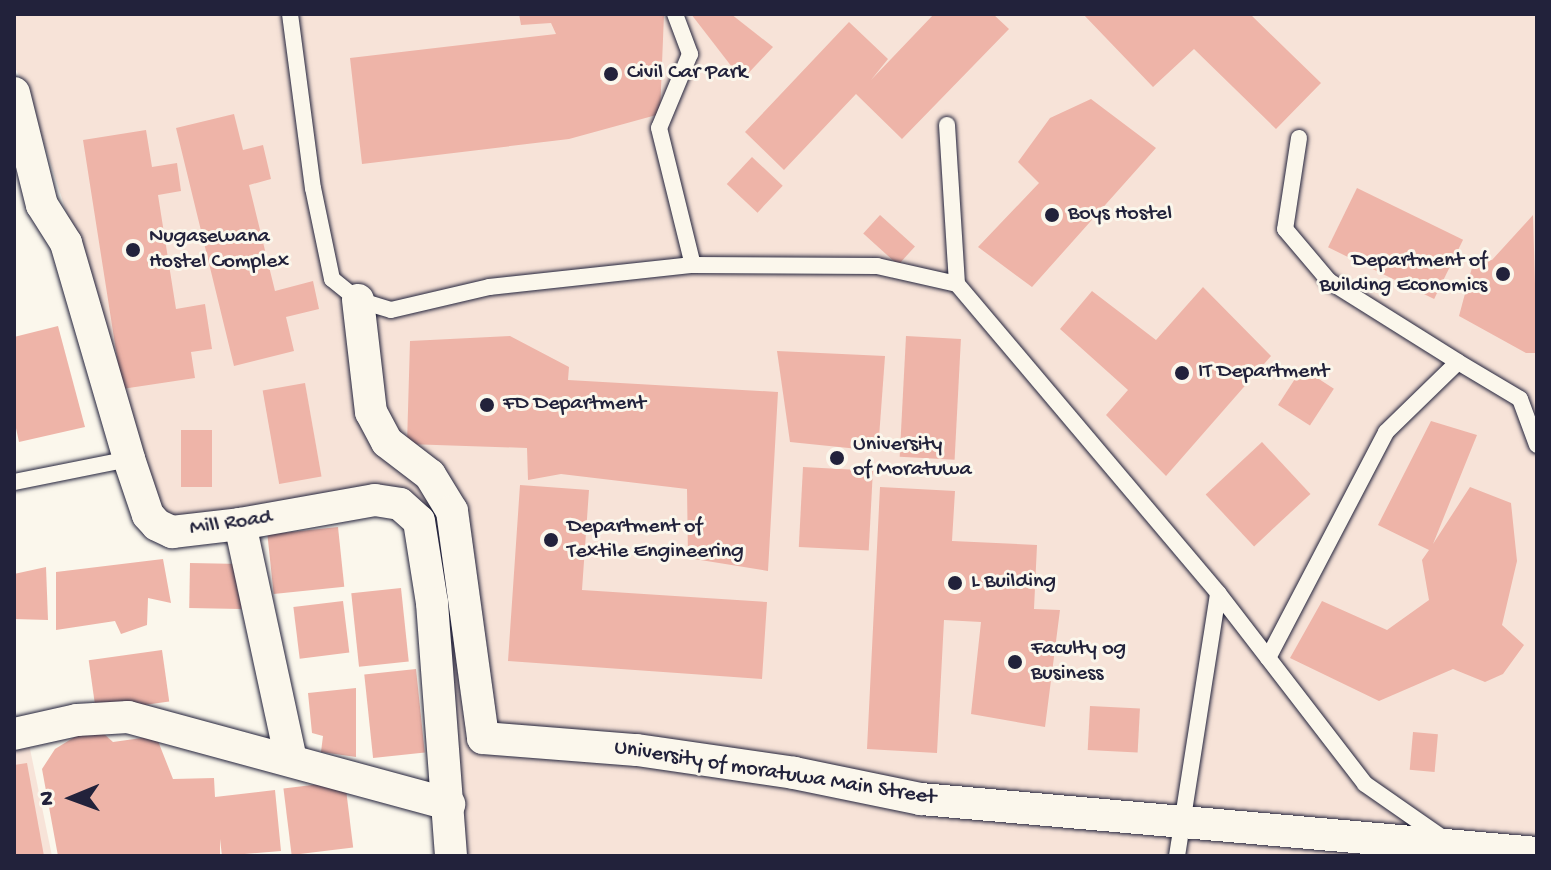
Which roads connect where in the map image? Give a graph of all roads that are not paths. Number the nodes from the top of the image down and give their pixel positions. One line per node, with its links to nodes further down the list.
1 (290, 14): 9 (lane)
2 (675, 14): 7 (lane)
3 (14, 93): 6 (street, Mill Road)
4 (947, 125): 8 (lane)
5 (1299, 138): 10 (lane)
6 (28, 205): 12 (street, Mill Road)
7 (693, 265): 8 (lane); 9 (lane)
8 (957, 284): 15 (lane)
9 (358, 300): 20 (street, University of moratuwa Main Street)
10 (1458, 362): 11 (lane); 16 (lane)
11 (1537, 445)
12 (129, 459): 13 (lane); 14 (street, Mill Road)
13 (14, 482)
14 (240, 524): 18 (street); 19 (street, Mill Road)
15 (1218, 593): 16 (lane); 20 (lane)
16 (1268, 658): 21 (lane)
17 (14, 734): 18 (street)
18 (291, 760): 19 (street)
19 (449, 804): 23 (street, Mill Road)
20 (1178, 840): 21 (street, University of moratuwa Main Street)
21 (1458, 853): 22 (street, University of moratuwa Main Street)
22 (1537, 853)
23 (451, 856)

